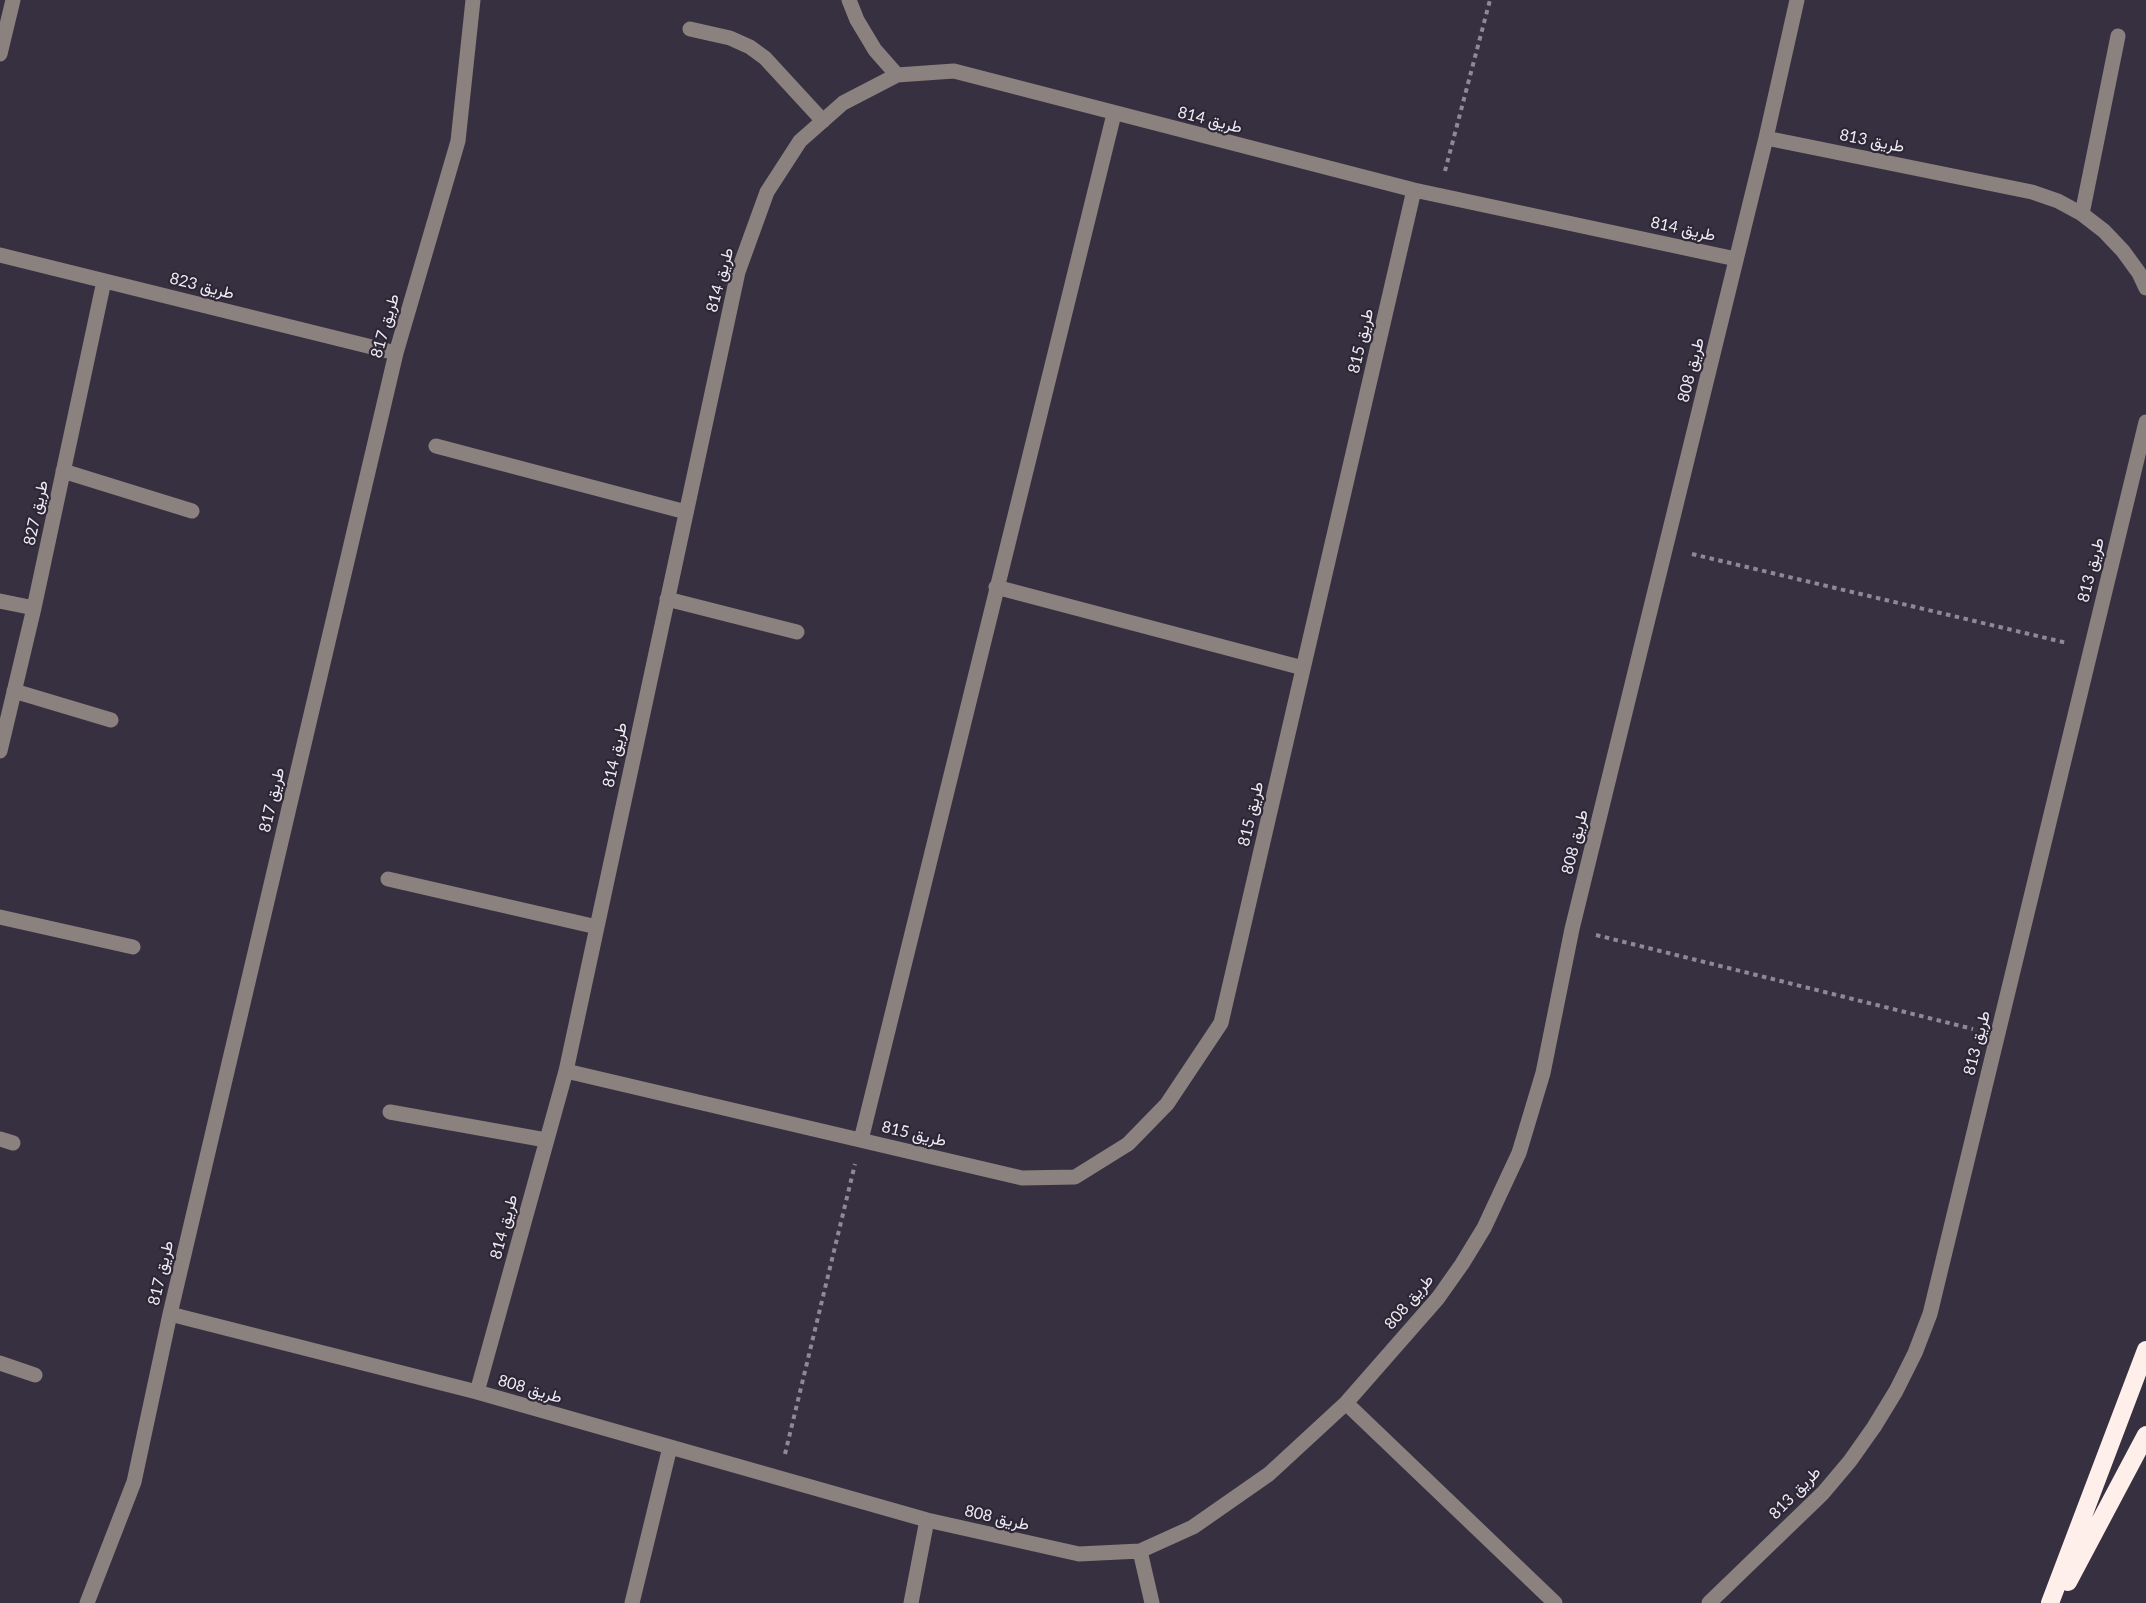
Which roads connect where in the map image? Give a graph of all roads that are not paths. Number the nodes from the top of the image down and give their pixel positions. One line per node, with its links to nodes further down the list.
1 (13, 0): 7 (street)
2 (473, 0): 18 (street, طريق 817)
3 (849, 0): 8 (street)
4 (1797, 0): 11 (street, طريق 808)
5 (690, 28): 10 (street)
6 (2118, 36): 13 (street)
7 (0, 54)
8 (897, 75): 9 (street, طريق 814); 10 (street, طريق 814)
9 (1114, 114): 12 (street, طريق 814); 24 (street, طريق 815)
10 (823, 121): 23 (street, طريق 814)
11 (1766, 138): 13 (street, طريق 813); 15 (street, طريق 808)
12 (1414, 190): 15 (street, طريق 814); 29 (street, طريق 815)
13 (2082, 214): 17 (street, طريق 813)
14 (0, 255): 16 (street, طريق 823)
15 (1737, 259): 46 (street, طريق 808)
16 (104, 281): 18 (street, طريق 823); 21 (street, طريق 827)
17 (2146, 288)
18 (396, 353): 41 (street, طريق 817)
19 (2146, 422): 56 (street, طريق 813)
20 (436, 446): 23 (street)
21 (63, 471): 22 (street); 27 (street, طريق 827)
22 (192, 511)
23 (686, 512): 25 (street, طريق 814)
24 (996, 587): 29 (street); 40 (street, طريق 815)
25 (667, 599): 28 (street); 35 (street, طريق 814)
26 (0, 601): 27 (street)
27 (34, 609): 30 (street, طريق 827)
28 (797, 632)
29 (1303, 668): 40 (street, طريق 815)
30 (14, 691): 31 (street); 32 (street, طريق 827)
31 (111, 720)
32 (0, 751)
33 (388, 879): 35 (street)
34 (0, 917): 36 (street)
35 (597, 927): 37 (street, طريق 814)
36 (133, 947)
37 (566, 1071): 39 (street, طريق 814); 40 (street, طريق 815)
38 (390, 1112): 39 (street)
39 (546, 1140): 45 (street, طريق 814)
40 (861, 1140)
41 (170, 1314): 45 (street, طريق 808); 51 (street, طريق 817)
42 (2146, 1350): 57 (highway)
43 (0, 1363): 44 (street)
44 (35, 1375)
45 (477, 1392): 48 (street, طريق 808)
46 (1346, 1403): 50 (street, طريق 808); 55 (street)
47 (2146, 1435): 58 (highway)
48 (670, 1447): 49 (street, طريق 808); 52 (street)
49 (927, 1520): 50 (street, طريق 808); 53 (street)
50 (1140, 1551): 54 (street)
51 (87, 1603)
52 (632, 1603)
53 (911, 1603)
54 (1152, 1603)
55 (1555, 1603)
56 (1708, 1603)
57 (2050, 1603)
58 (2057, 1603)

